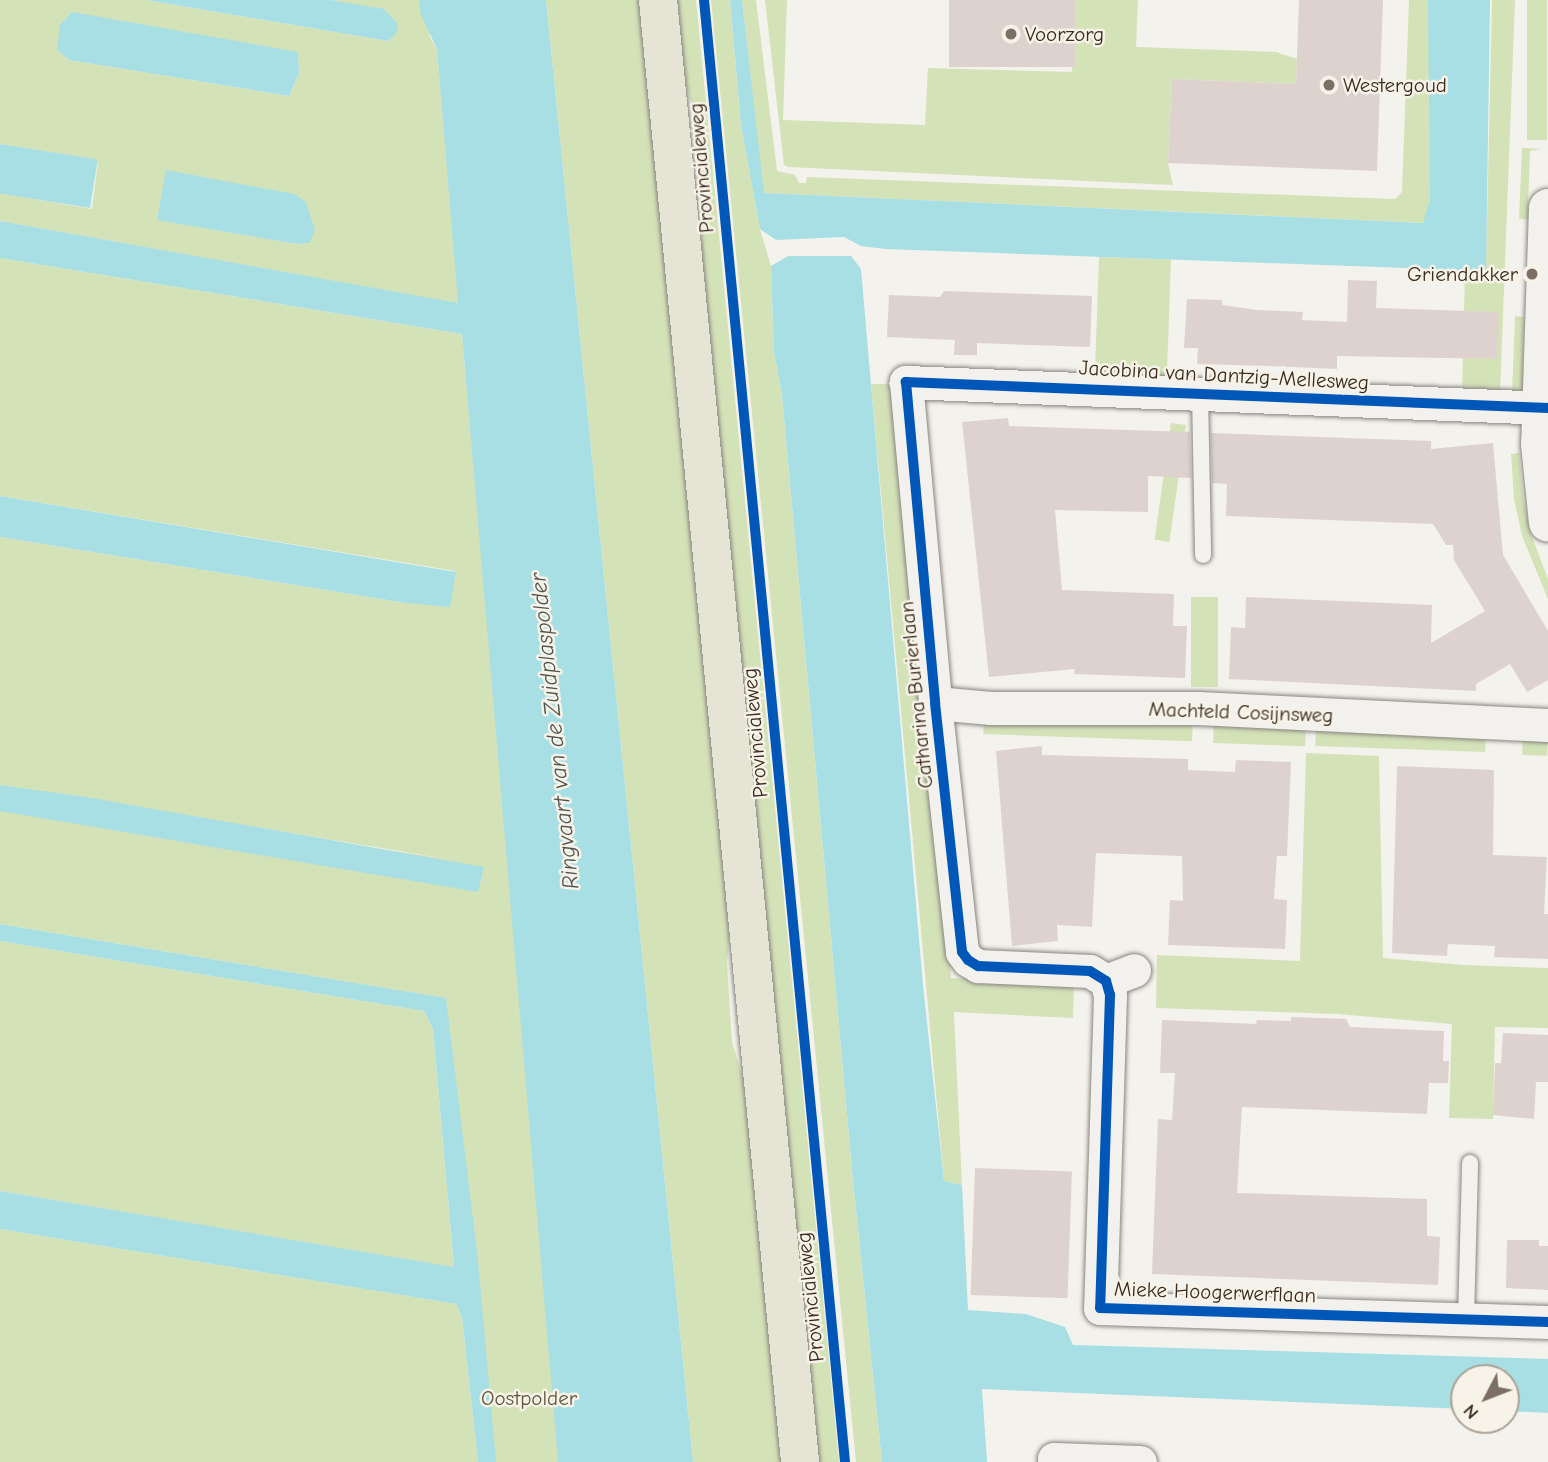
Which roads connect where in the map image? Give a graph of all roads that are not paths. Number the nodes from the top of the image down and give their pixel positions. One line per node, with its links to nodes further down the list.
1 (658, 0): 14 (main road, Provincialeweg)
2 (1548, 208): 5 (street)
3 (906, 382): 4 (street, Jacobina van Dantzig-Mellesweg); 8 (street, Catharina Burierlaan)
4 (1200, 393): 5 (street, Jacobina van Dantzig-Mellesweg); 7 (lane)
5 (1544, 408): 6 (street)
6 (1548, 523)
7 (1203, 555)
8 (935, 703): 9 (street, Machteld Cosijnsweg); 10 (street, Catharina Burierlaan)
9 (1548, 725)
10 (1008, 967): 12 (street, Mieke Hoogerwerflaan)
11 (1470, 1163): 12 (lane)
12 (1466, 1319): 13 (street, Mieke Hoogerwerflaan)
13 (1548, 1322)
14 (800, 1462)
15 (1054, 1462): 16 (street)
16 (1140, 1462)

